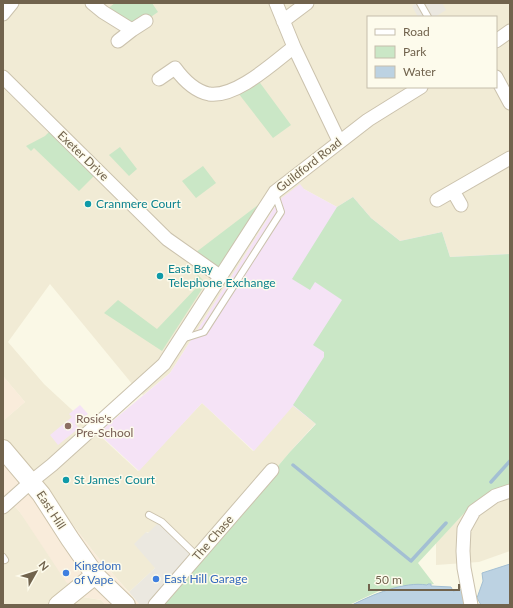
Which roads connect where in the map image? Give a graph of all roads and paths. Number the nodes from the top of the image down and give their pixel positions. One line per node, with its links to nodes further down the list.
1 (12, 3): 6 (street)
2 (92, 3): 10 (street)
3 (276, 3): 9 (street)
4 (307, 3): 9 (street)
5 (420, 3): 7 (lane)
6 (3, 14)
7 (427, 16)
8 (146, 21): 10 (street)
9 (283, 21): 14 (street)
10 (132, 30): 13 (street)
11 (510, 31): 12 (street)
12 (497, 39)
13 (118, 41)
14 (294, 47): 16 (street); 20 (street)
15 (3, 77): 26 (street, Exeter Drive)
16 (160, 79)
17 (497, 79): 19 (street)
18 (419, 88): 20 (street, Guildford Road)
19 (510, 103)
20 (340, 141): 23 (street, Guildford Road)
21 (510, 158): 22 (street)
22 (453, 191): 24 (street); 25 (street)
23 (275, 192): 26 (street, Guildford Road); 27 (lane)
24 (437, 200)
25 (461, 205)
26 (221, 277): 27 (street, Guildford Road)
27 (180, 340): 30 (street, Guildford Road)
28 (3, 449): 30 (street, East Hill)
29 (272, 470): 34 (street, The Chase)
30 (32, 481): 32 (street, Guildford Road); 35 (street, East Hill)
31 (510, 491): 39 (street)
32 (3, 507)
33 (149, 515): 34 (lane)
34 (198, 556): 38 (street, The Chase)
35 (95, 575): 36 (street); 37 (street, East Hill)
36 (58, 605)
37 (126, 605)
38 (155, 605)
39 (471, 605)

